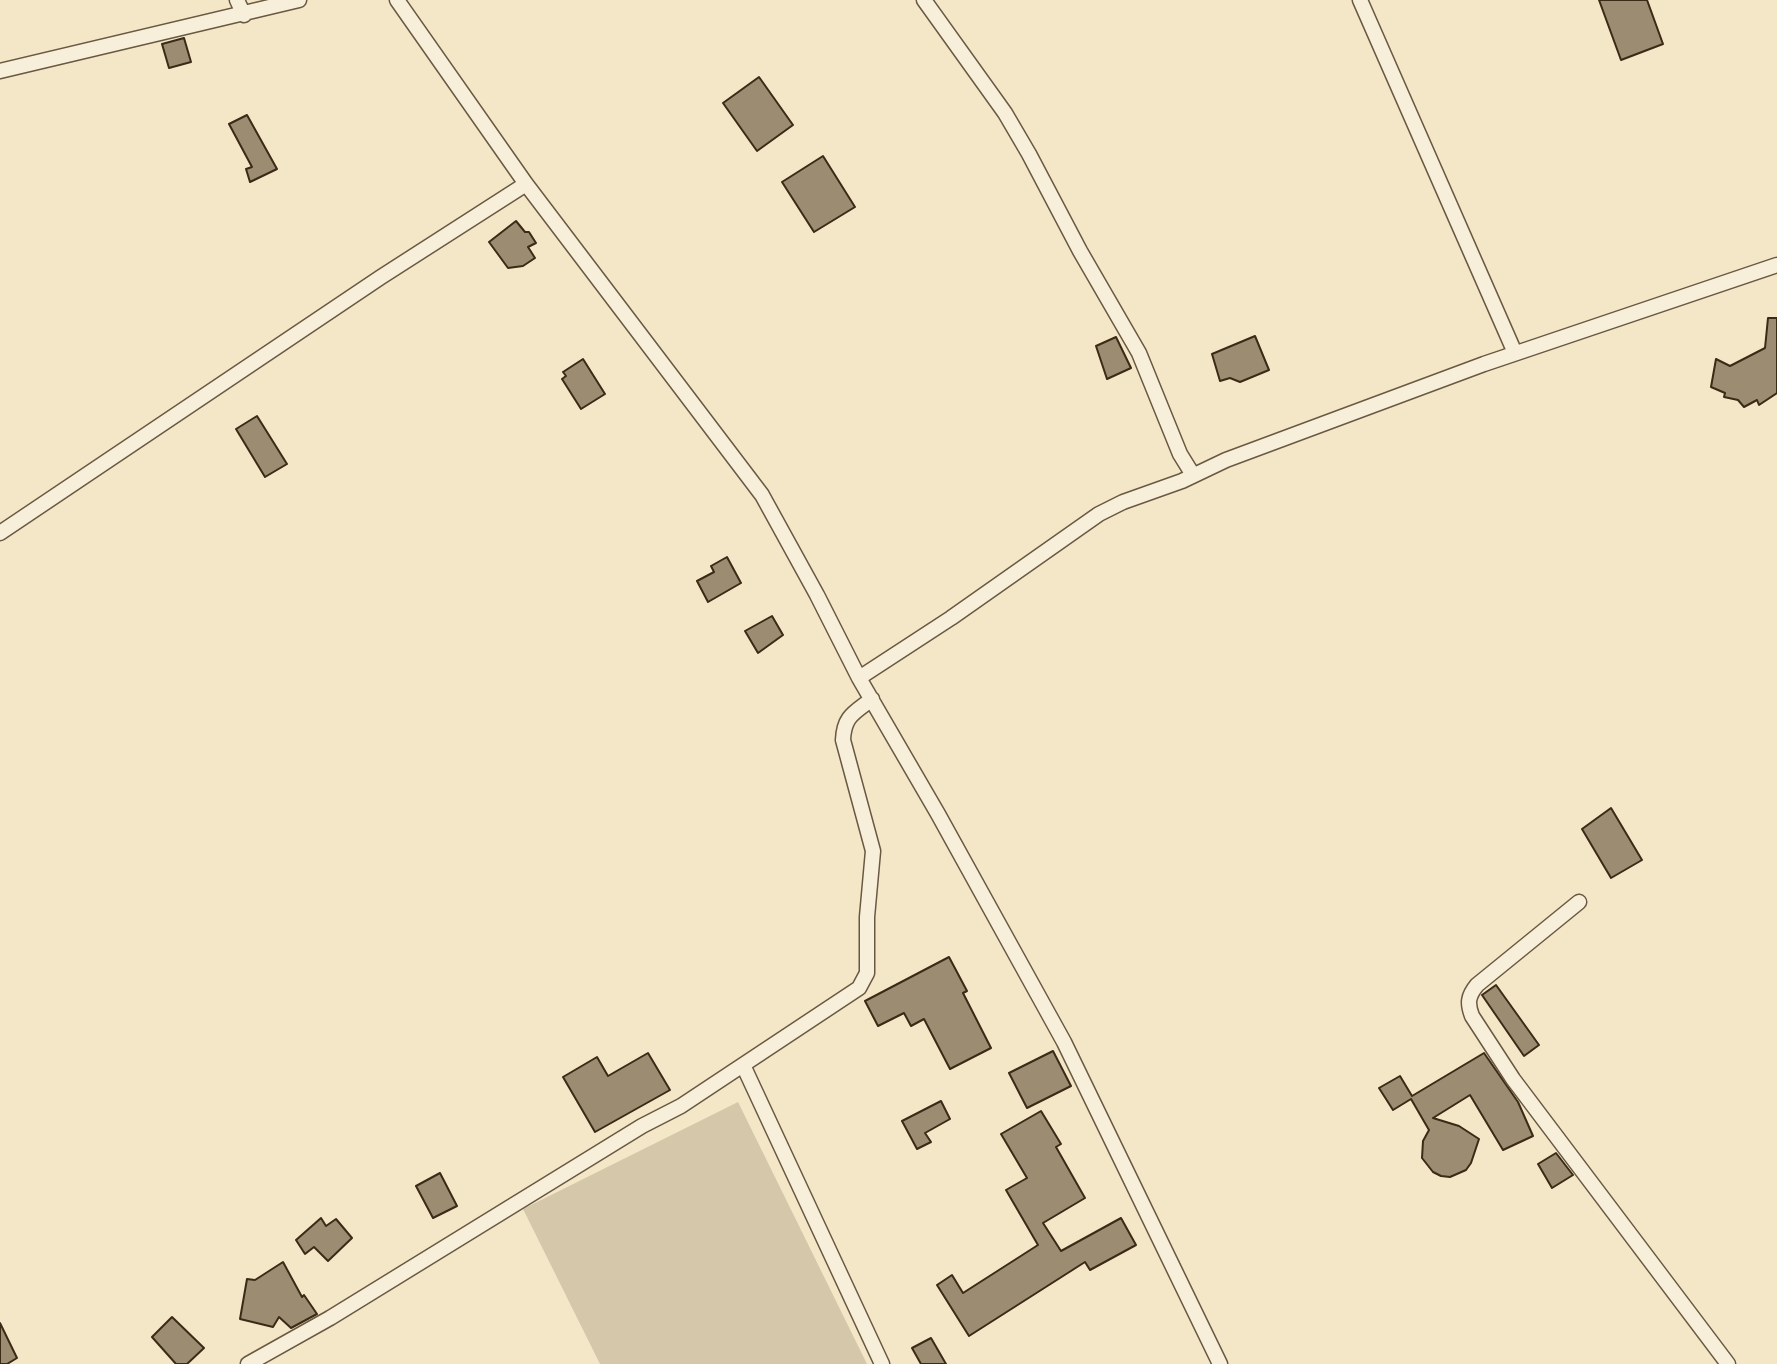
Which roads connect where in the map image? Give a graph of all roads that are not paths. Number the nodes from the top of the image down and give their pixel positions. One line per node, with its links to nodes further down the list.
1 (237, 0): 6 (street)
2 (299, 0): 6 (street)
3 (397, 0): 8 (street)
4 (924, 0): 11 (street)
5 (1360, 0): 10 (street)
6 (244, 15): 7 (street)
7 (0, 71)
8 (526, 184): 12 (street); 13 (street)
9 (1777, 265): 10 (street)
10 (1515, 353): 11 (street)
11 (1193, 475): 13 (street)
12 (0, 533)
13 (859, 678): 14 (street)
14 (872, 699): 16 (street); 19 (street)
15 (1579, 902): 20 (street)
16 (743, 1065): 17 (street); 18 (street)
17 (248, 1364)
18 (882, 1364)
19 (1220, 1364)
20 (1728, 1364)

